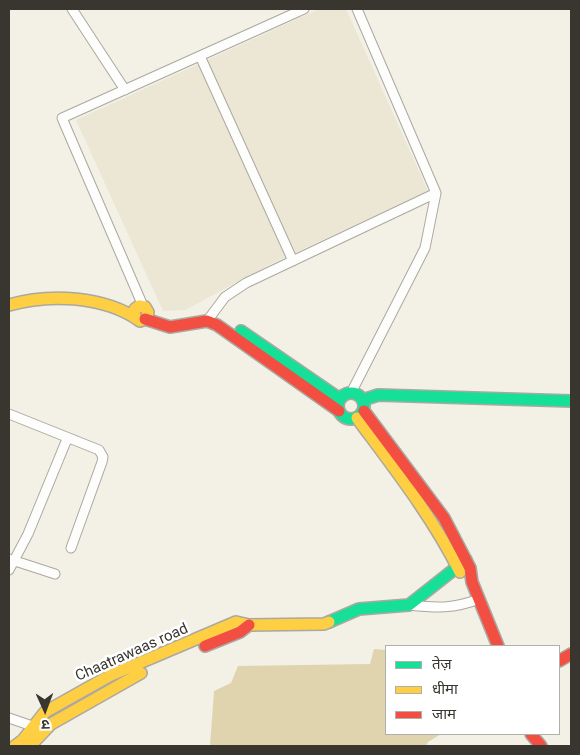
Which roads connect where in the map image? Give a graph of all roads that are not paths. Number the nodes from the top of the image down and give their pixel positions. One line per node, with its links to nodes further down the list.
1 (72, 9): 5 (street)
2 (304, 9): 4 (street)
3 (357, 9): 6 (street)
4 (200, 56): 5 (street); 7 (street)
5 (125, 90): 10 (street)
6 (436, 192): 7 (street); 12 (street)
7 (293, 261): 11 (street)
8 (9, 297): 10 (street)
9 (9, 305): 10 (street)
10 (141, 312): 11 (street)
11 (209, 318): 13 (street); 16 (street)
12 (350, 393): 13 (street); 15 (street)
13 (340, 399): 16 (street)
14 (571, 401): 15 (street)
15 (361, 410): 16 (street); 21 (street)
16 (339, 411)
17 (9, 414): 18 (street)
18 (67, 439): 19 (street); 20 (street)
19 (70, 548)
20 (11, 559): 22 (street); 23 (street)
21 (461, 563): 24 (street); 25 (street)
22 (9, 570)
23 (55, 574)
24 (479, 599): 25 (street); 27 (street)
25 (409, 605): 26 (street, Chaatrawaas road)
26 (249, 625): 31 (street, Chaatrawaas road); 32 (street)
27 (498, 645)
28 (571, 654): 29 (street)
29 (560, 660)
30 (9, 718): 31 (street)
31 (33, 727): 32 (street); 34 (street, Chaatrawaas road)
32 (45, 731): 35 (street)
33 (532, 735): 36 (street)
34 (15, 746)
35 (30, 746)
36 (541, 746)

